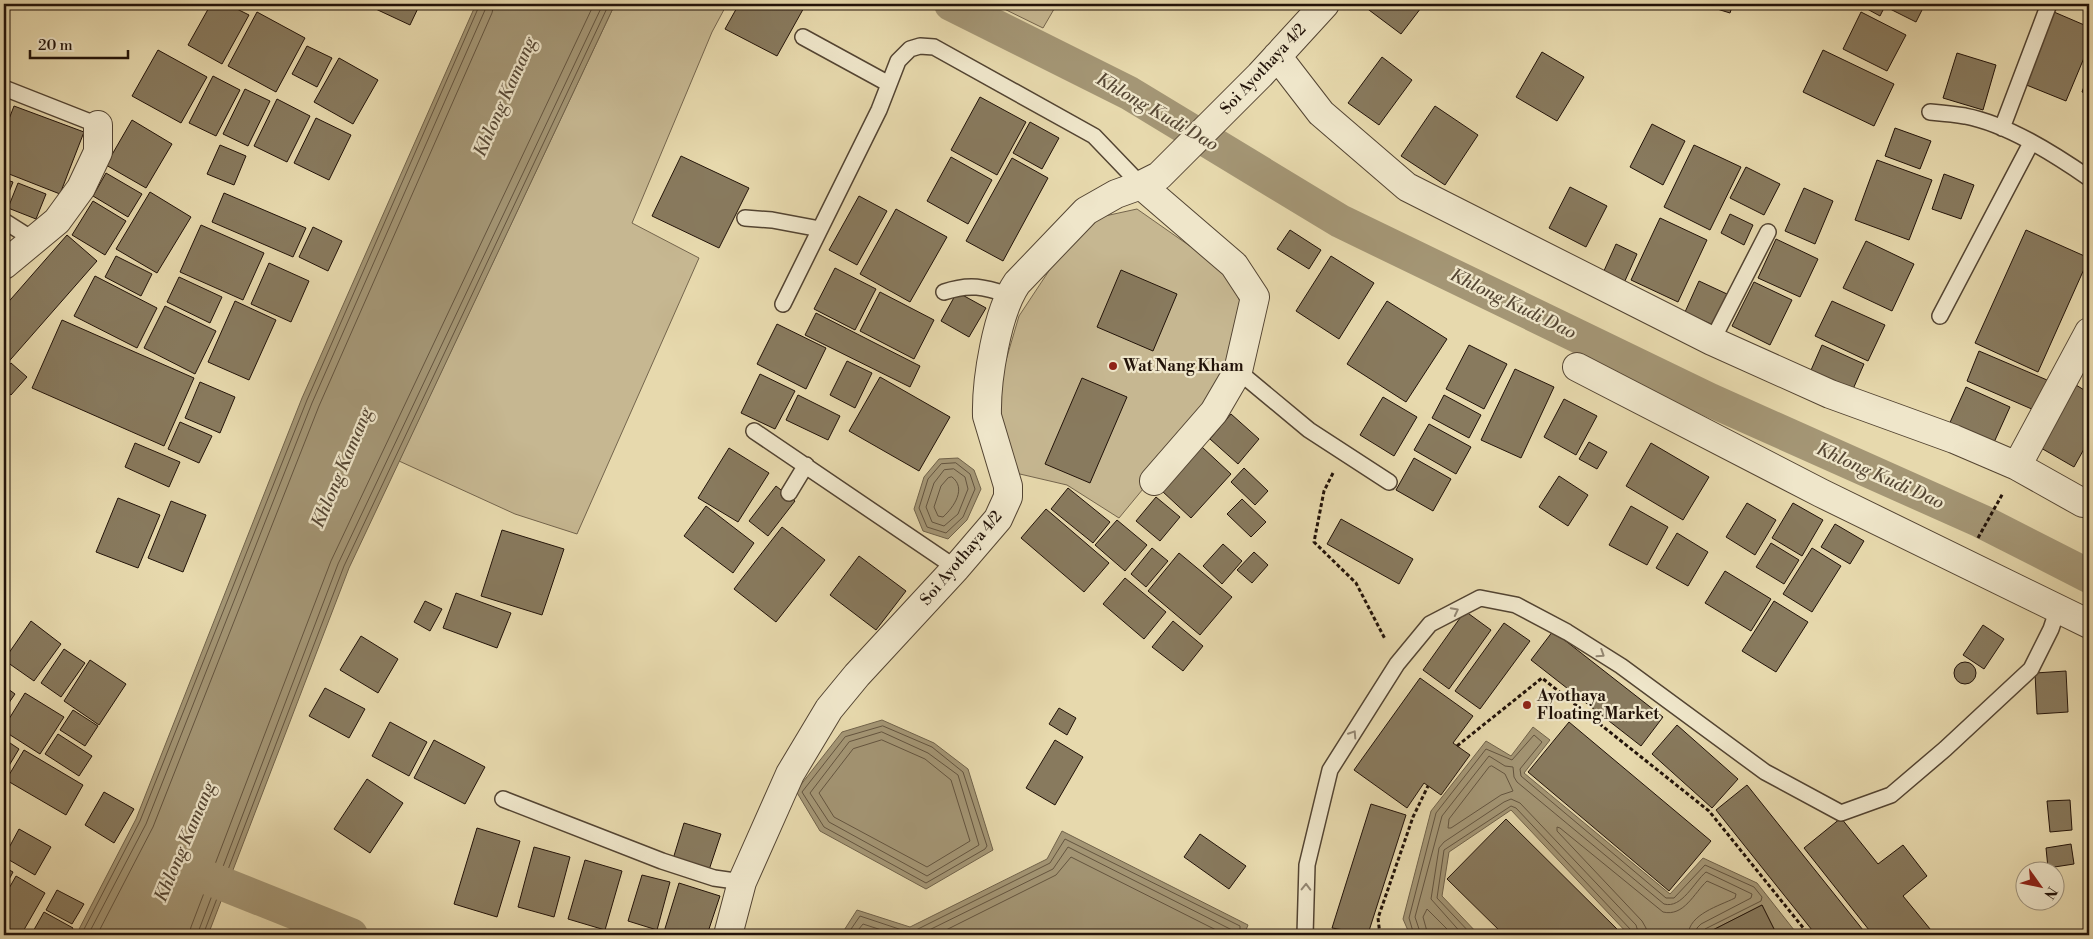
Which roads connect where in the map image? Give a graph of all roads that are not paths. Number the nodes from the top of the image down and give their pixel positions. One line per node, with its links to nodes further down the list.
1 (1325, 4): 4 (street, Soi Ayothaya 4/2)
2 (2049, 4): 9 (lane)
3 (803, 37): 5 (lane)
4 (1268, 66): 12 (street, Soi Ayothaya 4/2); 24 (street)
5 (889, 84): 12 (lane); 15 (lane)
6 (4, 88): 8 (lane)
7 (1930, 112): 9 (lane)
8 (98, 125): 17 (street)
9 (2002, 128): 10 (lane)
10 (2031, 143): 11 (lane); 22 (lane)
11 (2089, 178)
12 (1150, 180): 20 (street, Soi Ayothaya 4/2); 26 (street)
13 (745, 218): 15 (lane)
14 (4, 221): 17 (lane)
15 (820, 229): 21 (lane)
16 (1768, 232): 24 (lane)
17 (34, 240): 18 (street)
18 (4, 265)
19 (944, 292): 20 (lane)
20 (1009, 295): 34 (street, Soi Ayothaya 4/2)
21 (783, 304)
22 (1940, 316)
23 (2089, 332): 29 (street)
24 (1712, 342): 29 (street)
25 (1578, 367): 35 (street)
26 (1238, 371): 30 (street); 31 (lane)
27 (754, 431): 28 (lane)
28 (806, 465): 32 (lane); 34 (lane)
29 (2012, 476): 33 (street)
30 (1154, 481)
31 (1389, 482)
32 (789, 493)
33 (2083, 504)
34 (956, 568): 38 (street, Soi Ayothaya 4/2)
35 (2058, 608): 36 (street); 40 (lane, one-way to 35)
36 (2089, 624)
37 (503, 800): 38 (lane)
38 (742, 882): 39 (street, Soi Ayothaya 4/2)
39 (728, 935)
40 (1306, 935)

